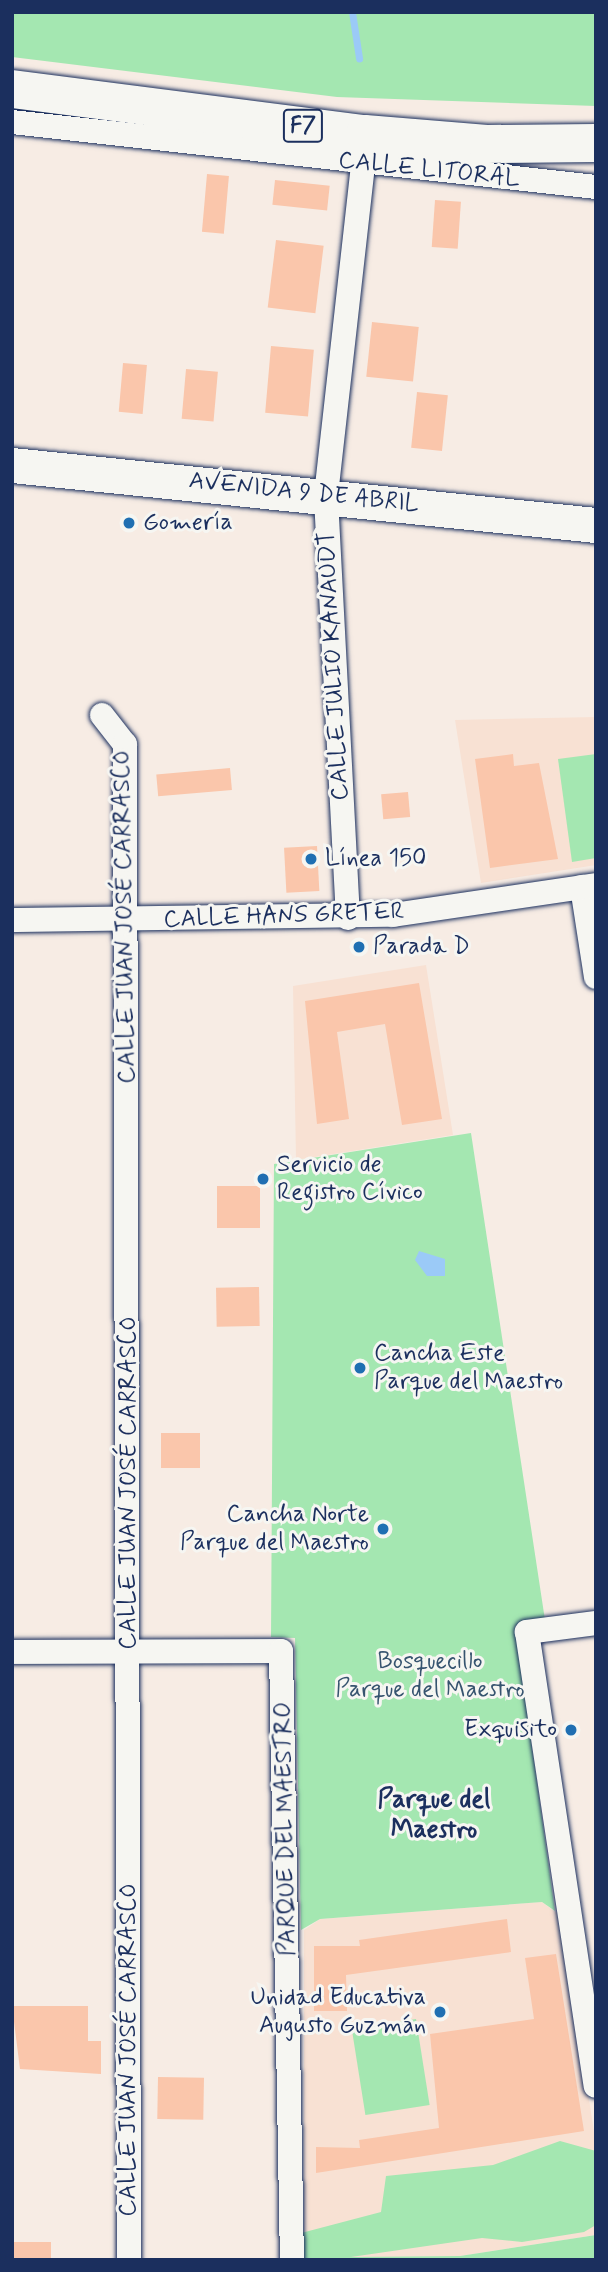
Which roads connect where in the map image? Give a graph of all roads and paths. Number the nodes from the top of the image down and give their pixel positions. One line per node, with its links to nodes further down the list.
1 (12, 73): 4 (highway, F7)
2 (12, 89): 5 (highway, F7)
3 (12, 122): 6 (street, CALLE LITORAL)
4 (596, 122)
5 (596, 143)
6 (363, 163): 7 (street, CALLE LITORAL); 9 (street, CALLE JULIO KANAUDT)
7 (596, 187)
8 (12, 465): 9 (main road, AVENIDA 9 DE ABRIL)
9 (326, 495): 10 (main road, AVENIDA 9 DE ABRIL); 13 (street, CALLE JULIO KANAUDT)
10 (596, 525)
11 (102, 715): 15 (street, CALLE JUAN JOSÉ CARRASCO)
12 (589, 886): 13 (street, CALLE HANS GRETER); 16 (street)
13 (348, 918): 15 (street, CALLE HANS GRETER)
14 (12, 919): 15 (street, CALLE HANS GRETER)
15 (127, 920): 19 (street, CALLE JUAN JOSÉ CARRASCO)
16 (596, 977)
17 (596, 1623): 20 (street)
18 (12, 1652): 19 (street)
19 (130, 1654): 21 (street, CALLE JUAN JOSÉ CARRASCO); 22 (street, PARQUE DEL MAESTRO)
20 (596, 2086)
21 (129, 2260)
22 (292, 2260)

